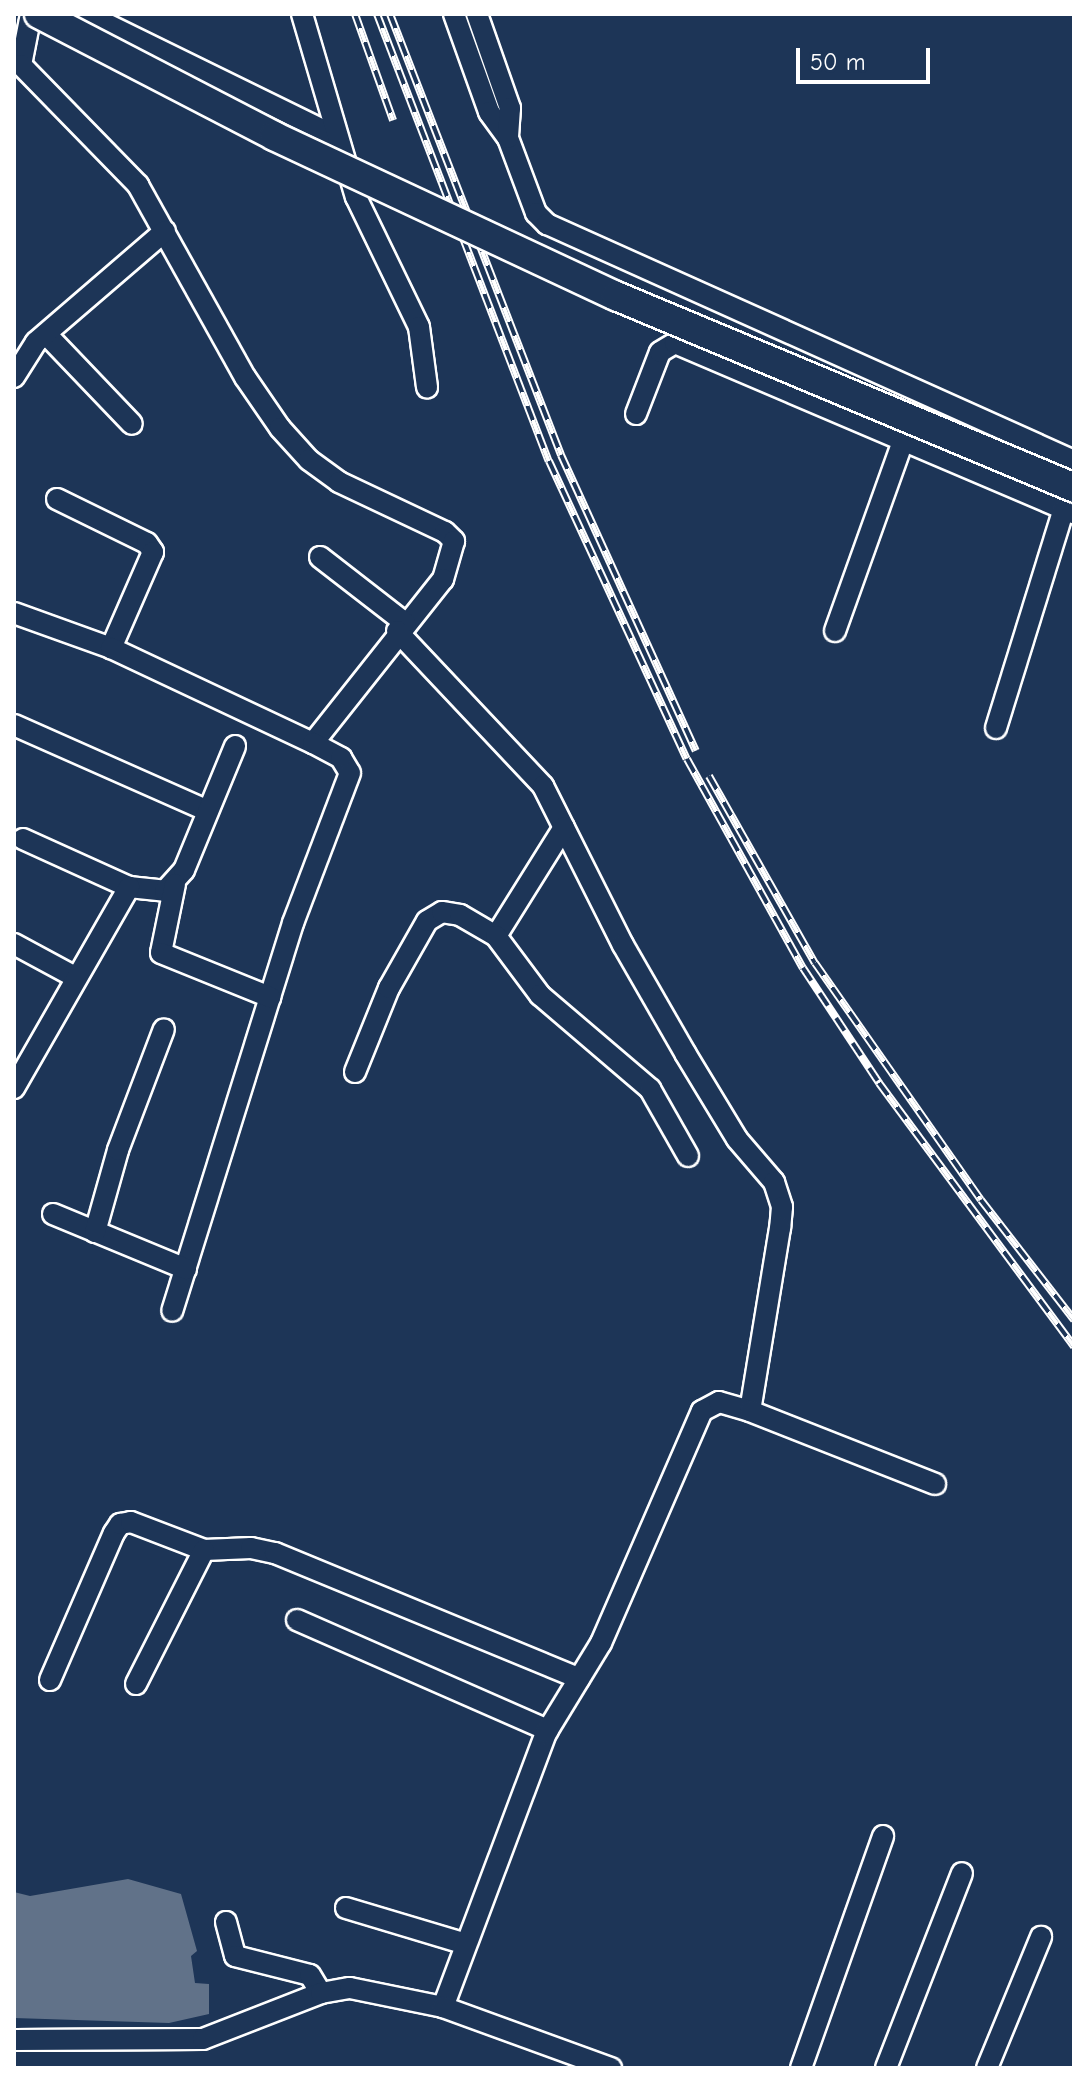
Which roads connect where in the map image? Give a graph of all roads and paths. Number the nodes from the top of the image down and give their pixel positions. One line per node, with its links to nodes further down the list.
1 (31, 14): 9 (street)
2 (39, 14): 18 (highway, bridge)
3 (86, 14): 7 (street)
4 (302, 14): 7 (street)
5 (454, 14): 8 (street)
6 (477, 14): 8 (street)
7 (337, 137): 12 (street)
8 (508, 138): 16 (street)
9 (165, 231): 10 (street); 21 (street)
10 (46, 334): 11 (street); 14 (street)
11 (14, 377)
12 (427, 387)
13 (636, 414): 15 (street)
14 (132, 424)
15 (904, 438): 18 (street); 22 (street)
16 (1074, 461)
17 (57, 499): 23 (street)
18 (1071, 504): 25 (street)
19 (320, 557): 21 (street)
20 (14, 613): 23 (street)
21 (401, 627): 26 (street); 29 (street)
22 (835, 631)
23 (111, 648): 26 (street)
24 (14, 725): 28 (street)
25 (996, 728)
26 (313, 743): 36 (street)
27 (235, 746): 28 (street)
28 (208, 811): 31 (street)
29 (564, 827): 33 (street); 45 (street)
30 (23, 839): 32 (street)
31 (175, 884): 32 (street); 36 (street)
32 (129, 887): 35 (street)
33 (496, 936): 38 (street); 40 (street)
34 (14, 944): 35 (street)
35 (75, 977): 39 (street)
36 (270, 997): 43 (street)
37 (164, 1029): 42 (street)
38 (355, 1072)
39 (14, 1088)
40 (688, 1156)
41 (53, 1214): 42 (street)
42 (95, 1232): 43 (street)
43 (186, 1269): 44 (street)
44 (172, 1311)
45 (750, 1411): 46 (street); 49 (street)
46 (935, 1484)
47 (204, 1550): 49 (street); 50 (street); 51 (street)
48 (297, 1620): 52 (street)
49 (579, 1678): 52 (street)
50 (50, 1680)
51 (136, 1684)
52 (548, 1730): 58 (street)
53 (883, 1836): 63 (street)
54 (962, 1873): 64 (street)
55 (346, 1908): 58 (street)
56 (226, 1922): 59 (street)
57 (1041, 1937): 65 (street)
58 (466, 1944): 60 (street)
59 (321, 1993): 60 (street); 61 (street)
60 (443, 2007): 62 (street)
61 (14, 2040)
62 (611, 2068)
63 (801, 2068)
64 (886, 2068)
65 (987, 2068)

